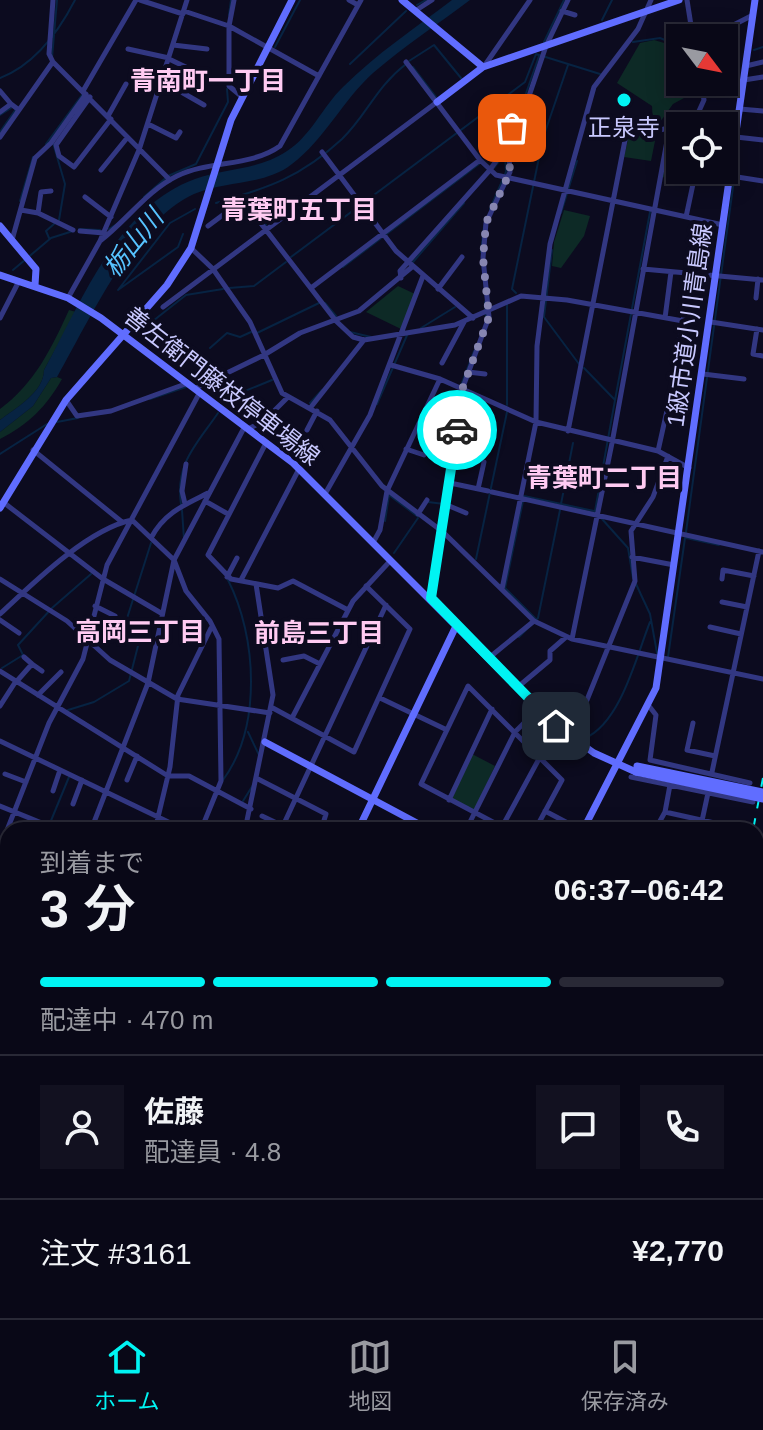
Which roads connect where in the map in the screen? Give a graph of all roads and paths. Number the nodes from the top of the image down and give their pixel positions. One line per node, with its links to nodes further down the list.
1 (53, 0): 31 (street)
2 (138, 0): 17 (street); 43 (street)
3 (160, 0): 17 (street)
4 (187, 0): 20 (street)
5 (234, 0): 24 (street)
6 (292, 0): 27 (street)
7 (349, 0): 16 (street)
8 (432, 0): 18 (street)
9 (530, 0): 35 (street)
10 (568, 0): 26 (street)
11 (651, 0): 19 (street)
12 (679, 0): 19 (street)
13 (687, 0): 22 (street)
14 (755, 0): 21 (street, 1級市道小川青島線)
15 (405, 1): 18 (street)
16 (359, 2): 37 (street)
17 (156, 8): 20 (street)
18 (417, 12): 35 (street)
19 (645, 12): 26 (street); 52 (street)
20 (183, 13): 24 (street); 25 (street)
21 (753, 14): 23 (street); 34 (street, 1級市道小川青島線)
22 (691, 24)
23 (734, 24)
24 (229, 26): 27 (street); 44 (street)
25 (173, 45): 29 (street); 30 (street)
26 (543, 47): 35 (street); 56 (street)
27 (267, 48): 37 (street); 44 (street)
28 (128, 49): 30 (street)
29 (207, 49)
30 (169, 58): 36 (street); 40 (street)
31 (53, 62): 43 (street); 49 (street)
32 (406, 62): 45 (street)
33 (763, 62): 34 (street)
34 (746, 66): 39 (street, 1級市道小川青島線)
35 (483, 67): 45 (street)
36 (194, 71)
37 (319, 76): 68 (street)
38 (763, 77): 39 (street)
39 (744, 80): 48 (street, 1級市道小川青島線)
40 (162, 81): 47 (street); 55 (street)
41 (126, 84): 53 (street)
42 (0, 91): 46 (street)
43 (86, 94): 53 (street); 53 (street); 83 (street)
44 (241, 96): 68 (street)
45 (437, 102): 67 (street); 71 (street)
46 (11, 104): 49 (street); 51 (street)
47 (204, 105)
48 (740, 109): 50 (street); 54 (street, 1級市道小川青島線)
49 (19, 110): 60 (street)
50 (763, 111)
51 (0, 112)
52 (586, 116): 57 (street); 79 (street)
53 (110, 117): 62 (street)
54 (738, 123)
55 (148, 124): 59 (street); 65 (street)
56 (520, 124): 70 (street); 73 (street)
57 (628, 125): 58 (street); 81 (street)
58 (666, 130)
59 (180, 132)
60 (0, 137)
61 (738, 137): 63 (street)
62 (127, 138): 65 (street); 69 (street)
63 (763, 140)
64 (666, 145): 82 (street)
65 (139, 150): 74 (street); 85 (street)
66 (322, 152): 71 (street)
67 (480, 160): 70 (street); 94 (street)
68 (216, 163): 74 (street); 97 (street)
69 (101, 170)
70 (491, 172): 73 (street); 99 (street)
71 (338, 176): 91 (street); 94 (street)
72 (738, 177): 75 (street)
73 (504, 178): 79 (street); 117 (street)
74 (170, 180): 96 (street)
75 (763, 181)
76 (693, 184): 86 (street)
77 (730, 184): 87 (street, 1級市道小川青島線)
78 (51, 191): 84 (street)
79 (568, 192): 81 (street); 112 (street)
80 (85, 197): 85 (street)
81 (613, 201): 82 (street); 115 (street)
82 (653, 209): 86 (street); 101 (street)
83 (21, 210): 84 (street); 95 (street)
84 (38, 213): 90 (street)
85 (111, 217): 93 (street)
86 (686, 217): 87 (street)
87 (724, 225): 106 (street, 1級市道小川青島線)
88 (0, 226): 95 (street)
89 (208, 226): 91 (street)
90 (73, 230)
91 (266, 230): 100 (street); 110 (street)
92 (80, 231): 93 (street)
93 (104, 233): 96 (street)
94 (384, 235): 99 (street); 110 (street)
95 (12, 240): 109 (street)
96 (100, 241): 114 (street)
97 (191, 248): 100 (street); 127 (street)
98 (462, 257): 111 (street)
99 (410, 265): 105 (street); 122 (street)
100 (213, 269): 116 (street); 130 (street)
101 (643, 269): 102 (street); 118 (street)
102 (671, 272): 104 (street); 121 (street)
103 (0, 275): 107 (street, 善左衛門藤枝停車場線)
104 (690, 275): 106 (street); 124 (street)
105 (423, 276): 111 (street); 128 (street)
106 (716, 278): 108 (street); 125 (street, 1級市道小川青島線)
107 (20, 280): 109 (street, 善左衛門藤枝停車場線); 119 (street)
108 (760, 280): 113 (street)
109 (35, 285): 114 (street, 善左衛門藤枝停車場線)
110 (311, 288): 122 (street)
111 (438, 289): 120 (street)
112 (547, 297): 115 (street); 117 (street); 145 (street)
113 (756, 298)
114 (71, 300): 127 (street, 善左衛門藤枝停車場線)
115 (591, 305): 118 (street); 149 (street)
116 (163, 307)
117 (487, 313): 120 (street); 134 (street)
118 (636, 314): 121 (street); 151 (street)
119 (0, 318)
120 (473, 318): 123 (street)
121 (665, 318): 124 (street)
122 (336, 321): 129 (street); 130 (street)
123 (465, 321): 128 (street); 132 (street)
124 (683, 321): 155 (street)
125 (711, 322): 126 (street); 136 (street, 1級市道小川青島線)
126 (760, 330): 131 (street)
127 (124, 334): 140 (street, 善左衛門藤枝停車場線); 142 (street)
128 (403, 335): 129 (street); 133 (street)
129 (364, 340): 143 (street)
130 (264, 355): 140 (street); 141 (street)
131 (763, 356)
132 (442, 363)
133 (390, 365): 137 (street); 152 (street)
134 (468, 372): 135 (street); 139 (street)
135 (485, 374)
136 (703, 374): 138 (street); 161 (street, 1級市道小川青島線)
137 (440, 379): 139 (street); 153 (street)
138 (744, 379)
139 (460, 386): 144 (street); 145 (street)
140 (195, 387): 142 (street); 147 (street, 善左衛門藤枝停車場線); 177 (street)
141 (288, 397): 143 (street); 147 (street)
142 (66, 400): 154 (street)
143 (314, 409): 148 (street); 152 (street)
144 (458, 420): 146 (street); 162 (street)
145 (536, 422): 149 (street); 167 (street)
146 (473, 423)
147 (247, 428): 150 (street, 善左衛門藤枝停車場線); 165 (street)
148 (307, 430)
149 (568, 431): 151 (street)
150 (266, 442): 160 (street, 善左衛門藤枝停車場線); 174 (street)
151 (612, 443): 155 (street); 176 (street)
152 (353, 449): 164 (street); 166 (street)
153 (406, 449): 156 (street); 164 (street)
154 (33, 450): 170 (street); 178 (street)
155 (658, 451): 157 (street)
156 (424, 455)
157 (668, 456): 161 (street); 179 (street)
158 (484, 462): 163 (street)
159 (186, 464): 171 (street)
160 (300, 468): 166 (street, 善左衛門藤枝停車場線); 196 (street)
161 (690, 468): 181 (street, 1級市道小川青島線)
162 (450, 483): 163 (street); 172 (street)
163 (478, 489): 167 (street)
164 (387, 491): 175 (street); 183 (street)
165 (211, 492): 169 (street); 171 (street)
166 (325, 494): 183 (street, 善左衛門藤枝停車場線)
167 (521, 499): 176 (street); 199 (street)
168 (427, 500): 175 (street)
169 (205, 501): 174 (street); 189 (street)
170 (2, 505): 185 (street)
171 (183, 505): 182 (street)
172 (447, 505): 173 (street); 180 (street)
173 (466, 513)
174 (228, 514): 192 (street)
175 (418, 514): 180 (street)
176 (597, 514): 179 (street); 217 (street)
177 (132, 520): 178 (street); 182 (street); 194 (street)
178 (122, 522): 185 (street)
179 (636, 522): 181 (street); 186 (street)
180 (443, 532): 199 (street); 201 (street)
181 (680, 535): 184 (street); 190 (street, 1級市道小川青島線)
182 (151, 538): 189 (street)
183 (374, 541): 188 (street, 善左衛門藤枝停車場線)
184 (761, 551): 191 (street)
185 (71, 555): 194 (street); 200 (street)
186 (632, 557): 190 (street); 219 (street)
187 (237, 558): 192 (street)
188 (392, 559): 198 (street); 201 (street, 善左衛門藤枝停車場線)
189 (174, 560): 207 (street); 214 (street)
190 (676, 565): 222 (street, 1級市道小川青島線)
191 (754, 576): 195 (street); 205 (street)
192 (227, 577): 196 (street)
193 (0, 579): 200 (street)
194 (103, 579): 204 (street); 207 (street)
195 (722, 579)
196 (241, 580): 197 (street)
197 (256, 584): 206 (street); 243 (street)
198 (366, 586): 203 (street); 206 (street)
199 (502, 589): 211 (street)
200 (23, 592): 208 (street); 218 (street)
201 (431, 598): 212 (street, 善左衛門藤枝停車場線)
202 (722, 602): 205 (street)
203 (386, 605): 235 (street); 249 (street)
204 (95, 606): 209 (street); 218 (street)
205 (747, 607): 216 (street)
206 (348, 610): 225 (street)
207 (161, 613): 232 (street)
208 (0, 614)
209 (115, 616)
210 (0, 620): 215 (street)
211 (534, 621): 217 (street); 221 (street)
212 (457, 624): 221 (street); 244 (street)
213 (710, 627): 216 (street)
214 (211, 628): 236 (street); 238 (street)
215 (19, 633)
216 (741, 634): 229 (street)
217 (569, 638): 219 (street); 233 (street)
218 (87, 641): 232 (street); 240 (street)
219 (608, 646): 222 (street); 250 (street)
220 (24, 657): 224 (street)
221 (490, 657): 233 (street)
222 (662, 658): 229 (street); 239 (street, 1級市道小川青島線)
223 (283, 660): 225 (street)
224 (32, 664): 227 (street); 231 (street)
225 (320, 664): 245 (street)
226 (0, 671): 231 (street)
227 (42, 671)
228 (61, 672): 234 (street)
229 (733, 674): 230 (street); 255 (street)
230 (763, 679)
231 (16, 681): 234 (street); 237 (street)
232 (148, 683): 236 (street); 253 (street)
233 (519, 686): 241 (street)
234 (38, 695): 240 (street)
235 (380, 698): 244 (street); 249 (street)
236 (177, 699): 238 (street); 264 (street)
237 (0, 706)
238 (220, 706): 243 (street); 271 (street)
239 (649, 706): 258 (street, 1級市道小川青島線); 269 (street)
240 (57, 707): 253 (street); 257 (street)
241 (539, 708): 248 (street); 250 (street)
242 (492, 709): 247 (street); 248 (street); 279 (street)
243 (271, 710): 245 (street); 252 (street)
244 (413, 714): 247 (street); 277 (street)
245 (292, 718): 249 (street)
246 (693, 723): 255 (street)
247 (448, 730): 279 (street)
248 (515, 732): 256 (street); 287 (street)
249 (324, 736): 259 (street)
250 (571, 738): 258 (street)
251 (0, 741): 257 (street)
252 (265, 742): 259 (street); 265 (street)
253 (123, 748): 254 (street); 273 (street)
254 (137, 756): 264 (street); 267 (street)
255 (715, 756): 262 (street)
256 (540, 757): 284 (street); 305 (street)
257 (35, 758): 260 (street); 268 (street)
258 (618, 764): 261 (street); 308 (street, 1級市道小川青島線)
259 (310, 765): 276 (street); 277 (street)
260 (60, 770): 266 (street); 272 (street)
261 (635, 772): 270 (street); 274 (street, bridge); 278 (street, bridge)
262 (712, 772)
263 (5, 774): 268 (street)
264 (168, 776): 271 (street); 289 (street)
265 (258, 779): 276 (street); 283 (street)
266 (82, 780): 273 (street); 281 (street)
267 (127, 780)
268 (26, 782): 285 (street)
269 (750, 783)
270 (670, 785): 275 (street); 286 (street)
271 (218, 789): 283 (street); 296 (street)
272 (53, 791)
273 (106, 792): 289 (street); 293 (street)
274 (763, 792)
275 (708, 793): 280 (street); 290 (street)
276 (295, 799): 299 (street); 300 (street)
277 (373, 799): 301 (street); 302 (street)
278 (763, 799)
279 (449, 800): 287 (street)
280 (753, 802)
281 (73, 804)
282 (0, 806): 285 (street)
283 (251, 809): 297 (street)
284 (545, 811): 306 (street); 307 (street)
285 (14, 812): 291 (street); 292 (street)
286 (665, 812): 290 (street); 309 (street)
287 (475, 814): 303 (street); 304 (street)
288 (262, 816): 298 (street)
289 (158, 817): 294 (street); 295 (street)
290 (702, 820): 310 (street)
291 (10, 822)
292 (39, 822)
293 (94, 822)
294 (157, 822)
295 (168, 822)
296 (204, 822)
297 (247, 822)
298 (272, 822)
299 (285, 822)
300 (324, 822)
301 (362, 822)
302 (415, 822)
303 (470, 822)
304 (492, 822)
305 (508, 822)
306 (539, 822)
307 (566, 822)
308 (586, 822)
309 (659, 822)
310 (711, 822)

